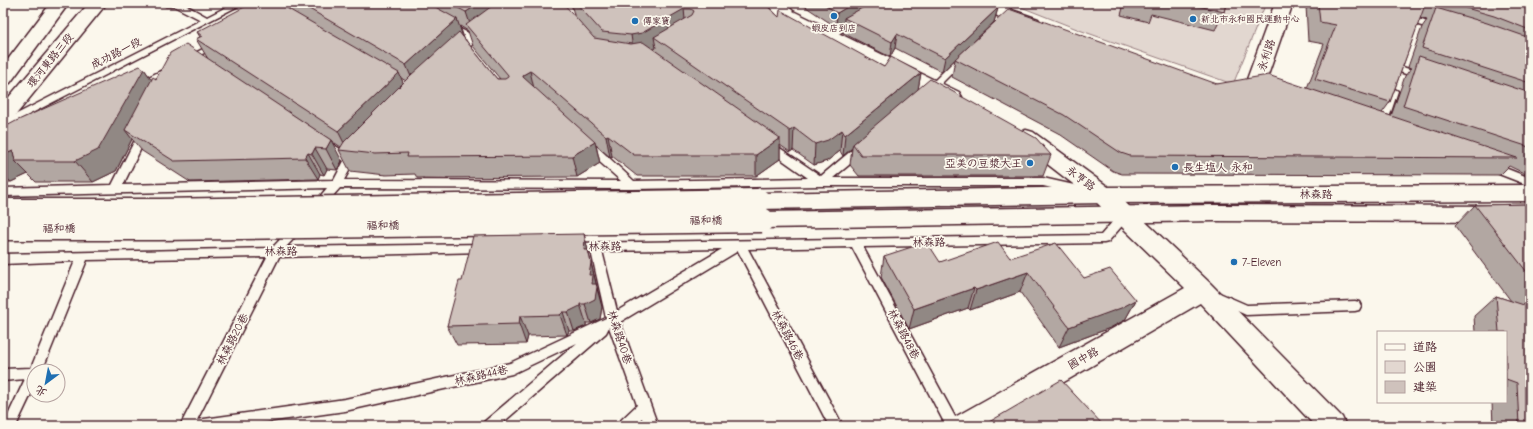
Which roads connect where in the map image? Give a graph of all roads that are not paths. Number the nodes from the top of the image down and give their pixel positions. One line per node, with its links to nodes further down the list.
1 (60, 3): 24 (street)
2 (98, 3): 33 (street, 環河東路三段)
3 (166, 3): 11 (lane)
4 (241, 3): 11 (lane, 成功路一段)
5 (268, 3): 33 (street, bridge)
6 (775, 3): 16 (street)
7 (986, 3): 14 (street)
8 (1284, 3): 26 (street, 永利路)
9 (867, 14): 16 (lane)
10 (1396, 15): 15 (lane)
11 (207, 20): 19 (lane, 成功路一段)
12 (439, 21): 18 (lane)
13 (492, 25): 18 (lane)
14 (1046, 28)
15 (1446, 31)
16 (828, 36): 28 (street)
17 (221, 41): 22 (lane)
18 (470, 45): 21 (lane)
19 (156, 46): 22 (lane); 33 (lane, 成功路一段)
20 (972, 48): 28 (lane)
21 (450, 62)
22 (179, 63): 23 (lane); 27 (lane)
23 (172, 76)
24 (3, 79)
25 (1429, 79): 32 (lane)
26 (1217, 88)
27 (124, 90)
28 (928, 92): 29 (street)
29 (968, 106)
30 (149, 122): 45 (lane)
31 (1010, 128): 48 (street, 永亨路)
32 (1380, 128)
33 (5, 129)
34 (757, 136): 41 (lane)
35 (318, 138): 39 (lane)
36 (580, 138): 44 (lane)
37 (868, 142): 41 (lane)
38 (361, 149): 39 (lane, 林森路20巷)
39 (350, 160): 43 (lane, 林森路20巷)
40 (1481, 163): 42 (lane)
41 (821, 182): 44 (lane, 林森路); 48 (lane, 林森路)
42 (1530, 182)
43 (337, 184): 44 (lane, 林森路); 45 (lane, 林森路); 59 (lane, 林森路20巷)
44 (632, 185)
45 (116, 189): 46 (lane, 林森路)
46 (3, 192)
47 (1530, 193): 48 (street, 林森路)
48 (1103, 195): 49 (street, 林森路); 52 (street, 永亨路)
49 (760, 210): 50 (street, 福和橋, bridge); 52 (street, 林森路); 53 (street, 福和橋, bridge)
50 (3, 211)
51 (1530, 214): 52 (street, 林森路)
52 (1124, 216): 54 (lane, 林森路); 62 (street, 永亨路)
53 (3, 228)
54 (855, 243): 55 (lane, 林森路); 77 (lane, 林森路48巷)
55 (740, 244): 56 (lane, 林森路); 64 (lane, 林森路44巷); 76 (lane, 林森路46巷)
56 (595, 246): 57 (lane, 林森路); 64 (lane, 林森路40巷)
57 (563, 247)
58 (491, 248): 59 (lane, 林森路)
59 (276, 251): 60 (lane, 林森路); 71 (lane, 林森路20巷)
60 (83, 256): 61 (lane, 林森路); 65 (lane)
61 (3, 259)
62 (1202, 290): 63 (lane); 78 (street, 國中路); 79 (street, 永亨路)
63 (1355, 306)
64 (613, 320): 69 (lane, 林森路40巷); 72 (lane, 林森路44巷); 73 (lane)
65 (39, 363)
66 (26, 374): 67 (lane)
67 (3, 375)
68 (26, 391): 70 (lane)
69 (644, 407): 74 (lane); 75 (lane, 林森路40巷)
70 (9, 426)
71 (187, 426)
72 (195, 426)
73 (489, 426)
74 (624, 426)
75 (651, 426)
76 (836, 426)
77 (953, 426)
78 (964, 426)
79 (1333, 426)

